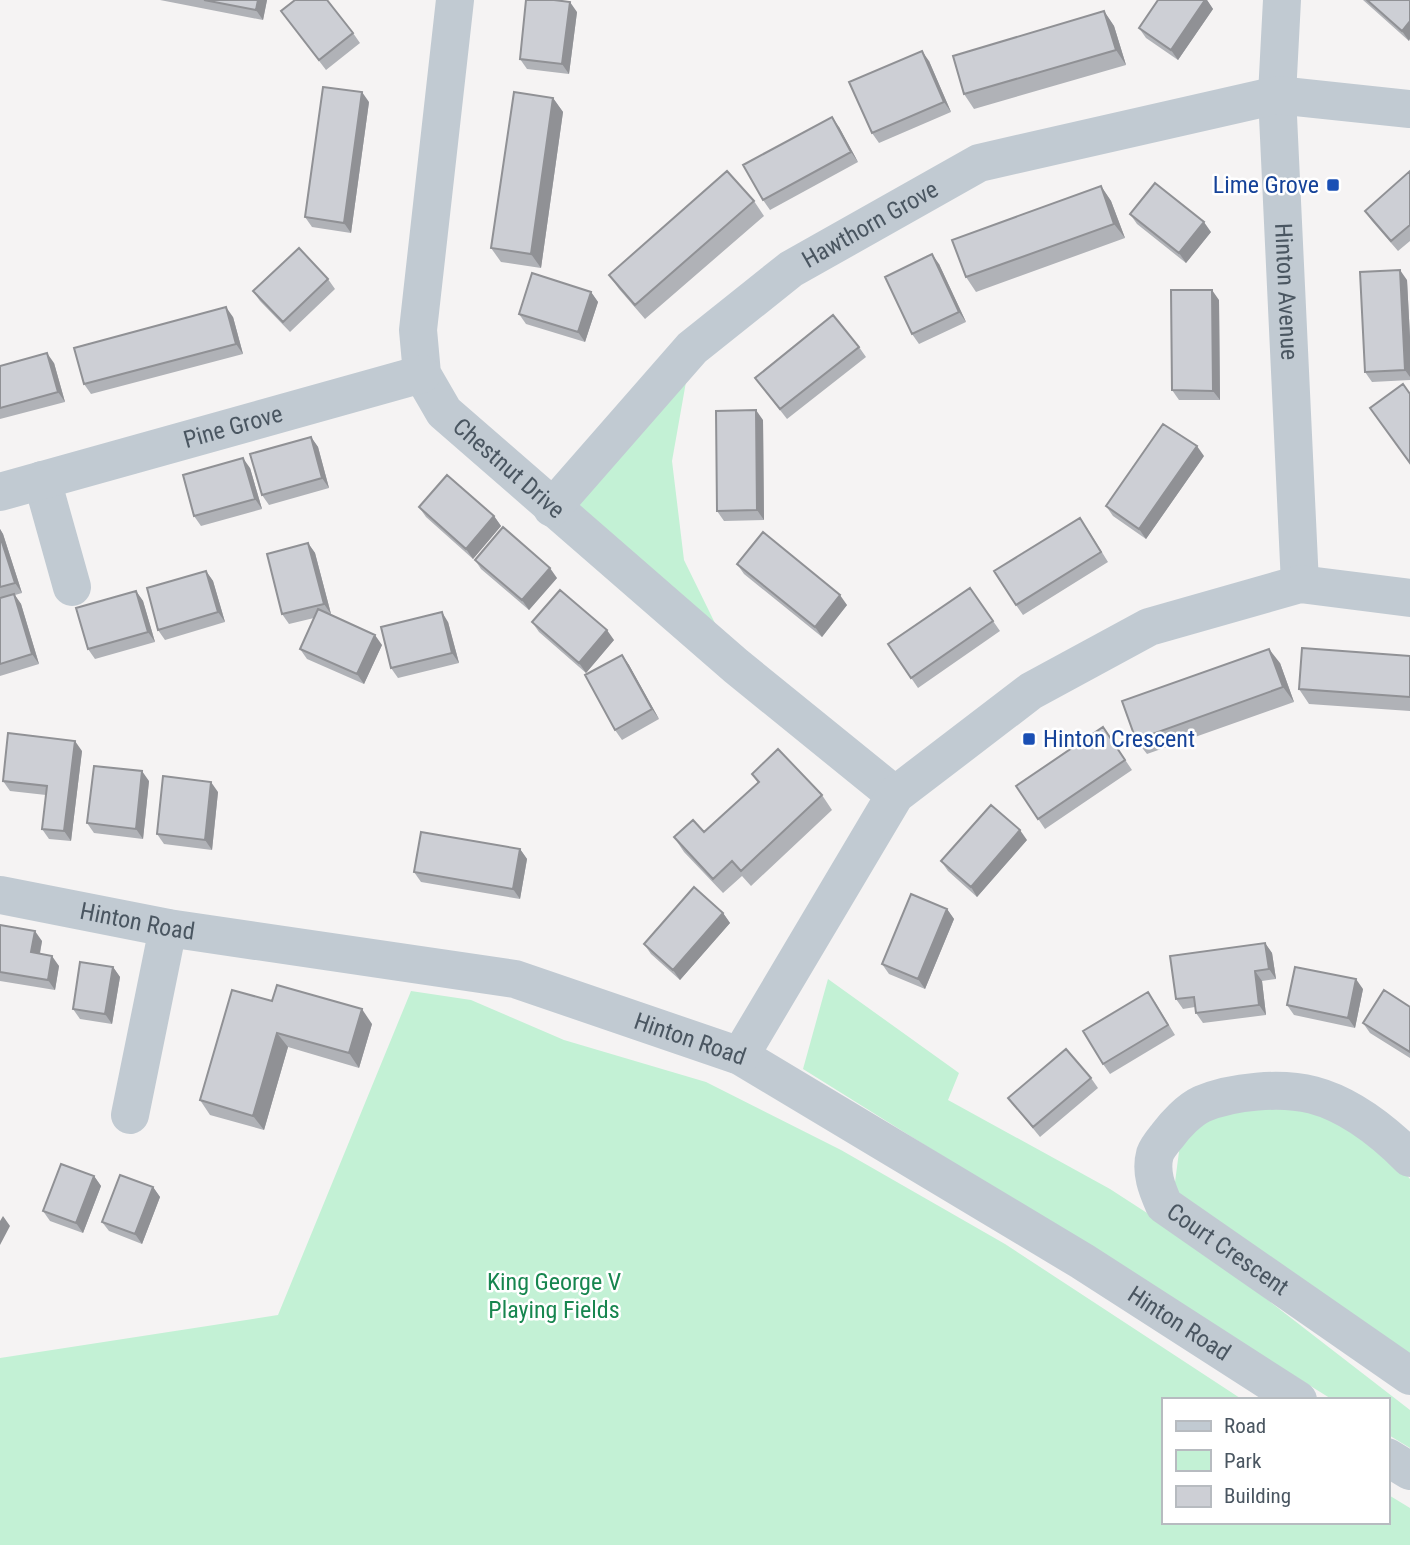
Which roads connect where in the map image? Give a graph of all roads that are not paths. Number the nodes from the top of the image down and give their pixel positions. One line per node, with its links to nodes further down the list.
1 (455, 0): 5 (street, Chestnut Drive)
2 (1282, 0): 3 (street, Hinton Avenue)
3 (1277, 95): 4 (street); 8 (street, Hawthorn Grove); 9 (street, Hinton Avenue)
4 (1410, 109)
5 (422, 374): 6 (street, Pine Grove); 8 (street, Chestnut Drive)
6 (42, 480): 7 (street, Pine Grove); 10 (street)
7 (0, 492)
8 (552, 508): 12 (street, Chestnut Drive)
9 (1300, 584): 11 (street); 12 (street)
10 (72, 587)
11 (1410, 598)
12 (895, 794): 15 (street)
13 (0, 895): 14 (street, Hinton Road)
14 (168, 928): 15 (street, Hinton Road); 16 (street)
15 (740, 1056): 19 (street, Hinton Road)
16 (130, 1115)
17 (1410, 1158): 18 (street, Court Crescent)
18 (1410, 1376)
19 (1295, 1398)
20 (1389, 1458): 21 (street)
21 (1410, 1471)

